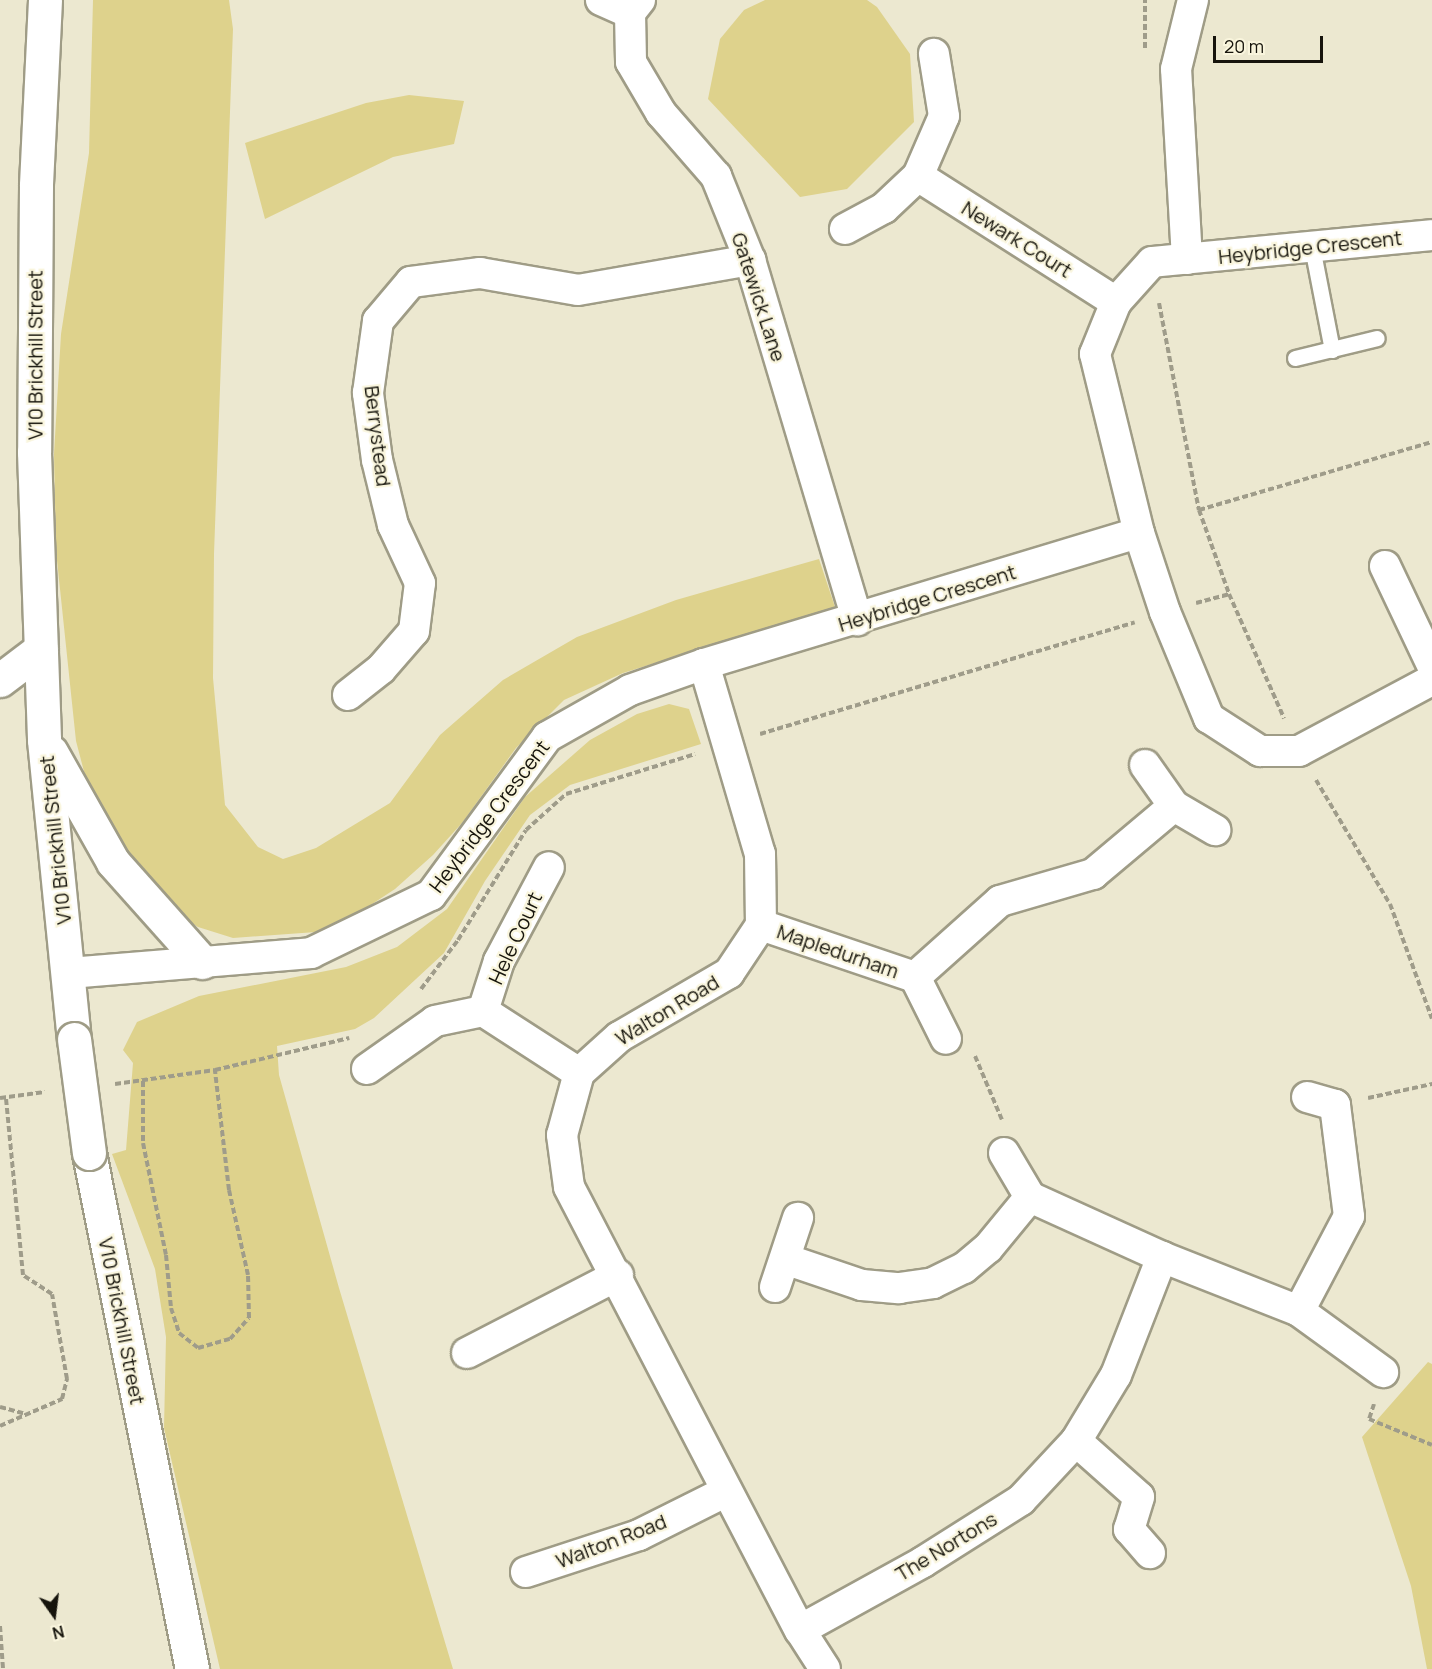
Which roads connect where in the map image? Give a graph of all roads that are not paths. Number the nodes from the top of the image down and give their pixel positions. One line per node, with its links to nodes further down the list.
1 (45, 0): 19 (street, V10 Brickhill Street)
2 (601, 0): 4 (street)
3 (1193, 0): 10 (street)
4 (635, 7): 11 (street, Gatewick Lane)
5 (934, 54): 6 (street)
6 (918, 176): 7 (street); 12 (street, Newark Court)
7 (845, 229)
8 (1432, 235): 9 (street, Heybridge Crescent)
9 (1312, 247): 10 (street, Heybridge Crescent); 14 (lane)
10 (1187, 259): 12 (street, Heybridge Crescent)
11 (750, 260): 18 (street, Gatewick Lane); 24 (street, Berrystead)
12 (1116, 302): 16 (street)
13 (1377, 339): 14 (lane)
14 (1332, 350): 15 (lane)
15 (1295, 358)
16 (1139, 533): 18 (street, Heybridge Crescent); 23 (street)
17 (1385, 566): 21 (street)
18 (857, 620): 20 (street, Heybridge Crescent)
19 (41, 649): 22 (street); 25 (street, V10 Brickhill Street)
20 (704, 664): 30 (street); 31 (street, Heybridge Crescent)
21 (1432, 665)
22 (0, 680)
23 (1432, 680)
24 (348, 695)
25 (44, 740): 31 (street); 32 (street, V10 Brickhill Street)
26 (1145, 765): 27 (street)
27 (1174, 806): 28 (street); 33 (street, Mapledurham)
28 (1215, 830)
29 (549, 867): 34 (street, Hele Court)
30 (760, 925): 33 (street, Mapledurham); 37 (street, Walton Road)
31 (202, 962): 32 (street, Heybridge Crescent)
32 (69, 973): 52 (street, V10 Brickhill Street, bridge)
33 (915, 977): 35 (street, Mapledurham)
34 (483, 1011): 36 (street); 37 (street)
35 (946, 1039)
36 (367, 1069)
37 (579, 1072): 43 (street)
38 (1321, 1101): 44 (street)
39 (1004, 1153): 40 (street)
40 (1030, 1197): 41 (street); 42 (street)
41 (798, 1218)
42 (1162, 1257): 44 (street); 47 (street, The Nortons)
43 (618, 1275): 45 (street); 48 (street)
44 (1299, 1311): 46 (street)
45 (467, 1353)
46 (1383, 1372)
47 (1076, 1441): 49 (street); 51 (street, The Nortons)
48 (727, 1491): 50 (street, Walton Road); 51 (street)
49 (1150, 1553)
50 (526, 1572)
51 (800, 1630): 53 (street)
52 (192, 1669)
53 (825, 1669)

